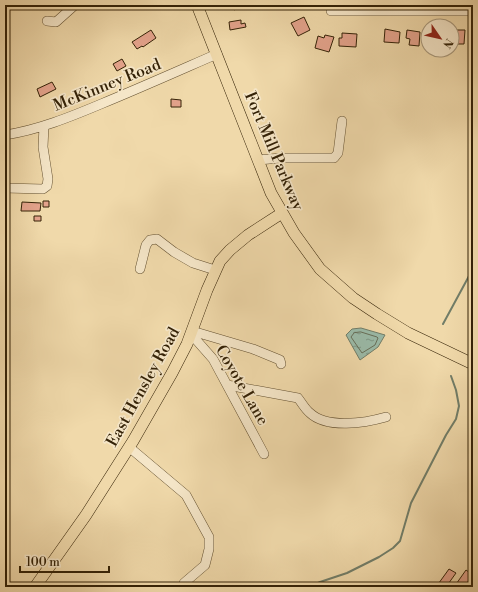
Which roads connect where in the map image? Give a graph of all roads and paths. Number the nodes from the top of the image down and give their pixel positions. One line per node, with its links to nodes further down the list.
1 (75, 5): 6 (street)
2 (197, 5): 7 (main road, Fort Mill Parkway)
3 (442, 8): 4 (street); 5 (street)
4 (331, 10)
5 (473, 11)
6 (47, 21)
7 (217, 54): 9 (street, McKinney Road); 11 (main road, Fort Mill Parkway)
8 (342, 121): 11 (street)
9 (44, 126): 10 (street, McKinney Road); 12 (street)
10 (5, 135)
11 (258, 160): 13 (main road, Fort Mill Parkway)
12 (5, 188)
13 (282, 213): 15 (main road, East Hensley Road); 18 (main road, Fort Mill Parkway)
14 (140, 269): 15 (street)
15 (216, 270): 16 (main road, East Hensley Road)
16 (191, 332): 17 (street); 19 (street, Coyote Lane); 21 (main road, East Hensley Road)
17 (281, 364)
18 (473, 364)
19 (227, 385): 20 (street); 22 (street, Coyote Lane)
20 (386, 417)
21 (129, 447): 23 (street); 24 (main road, East Hensley Road)
22 (264, 454)
23 (184, 583)
24 (36, 587)

